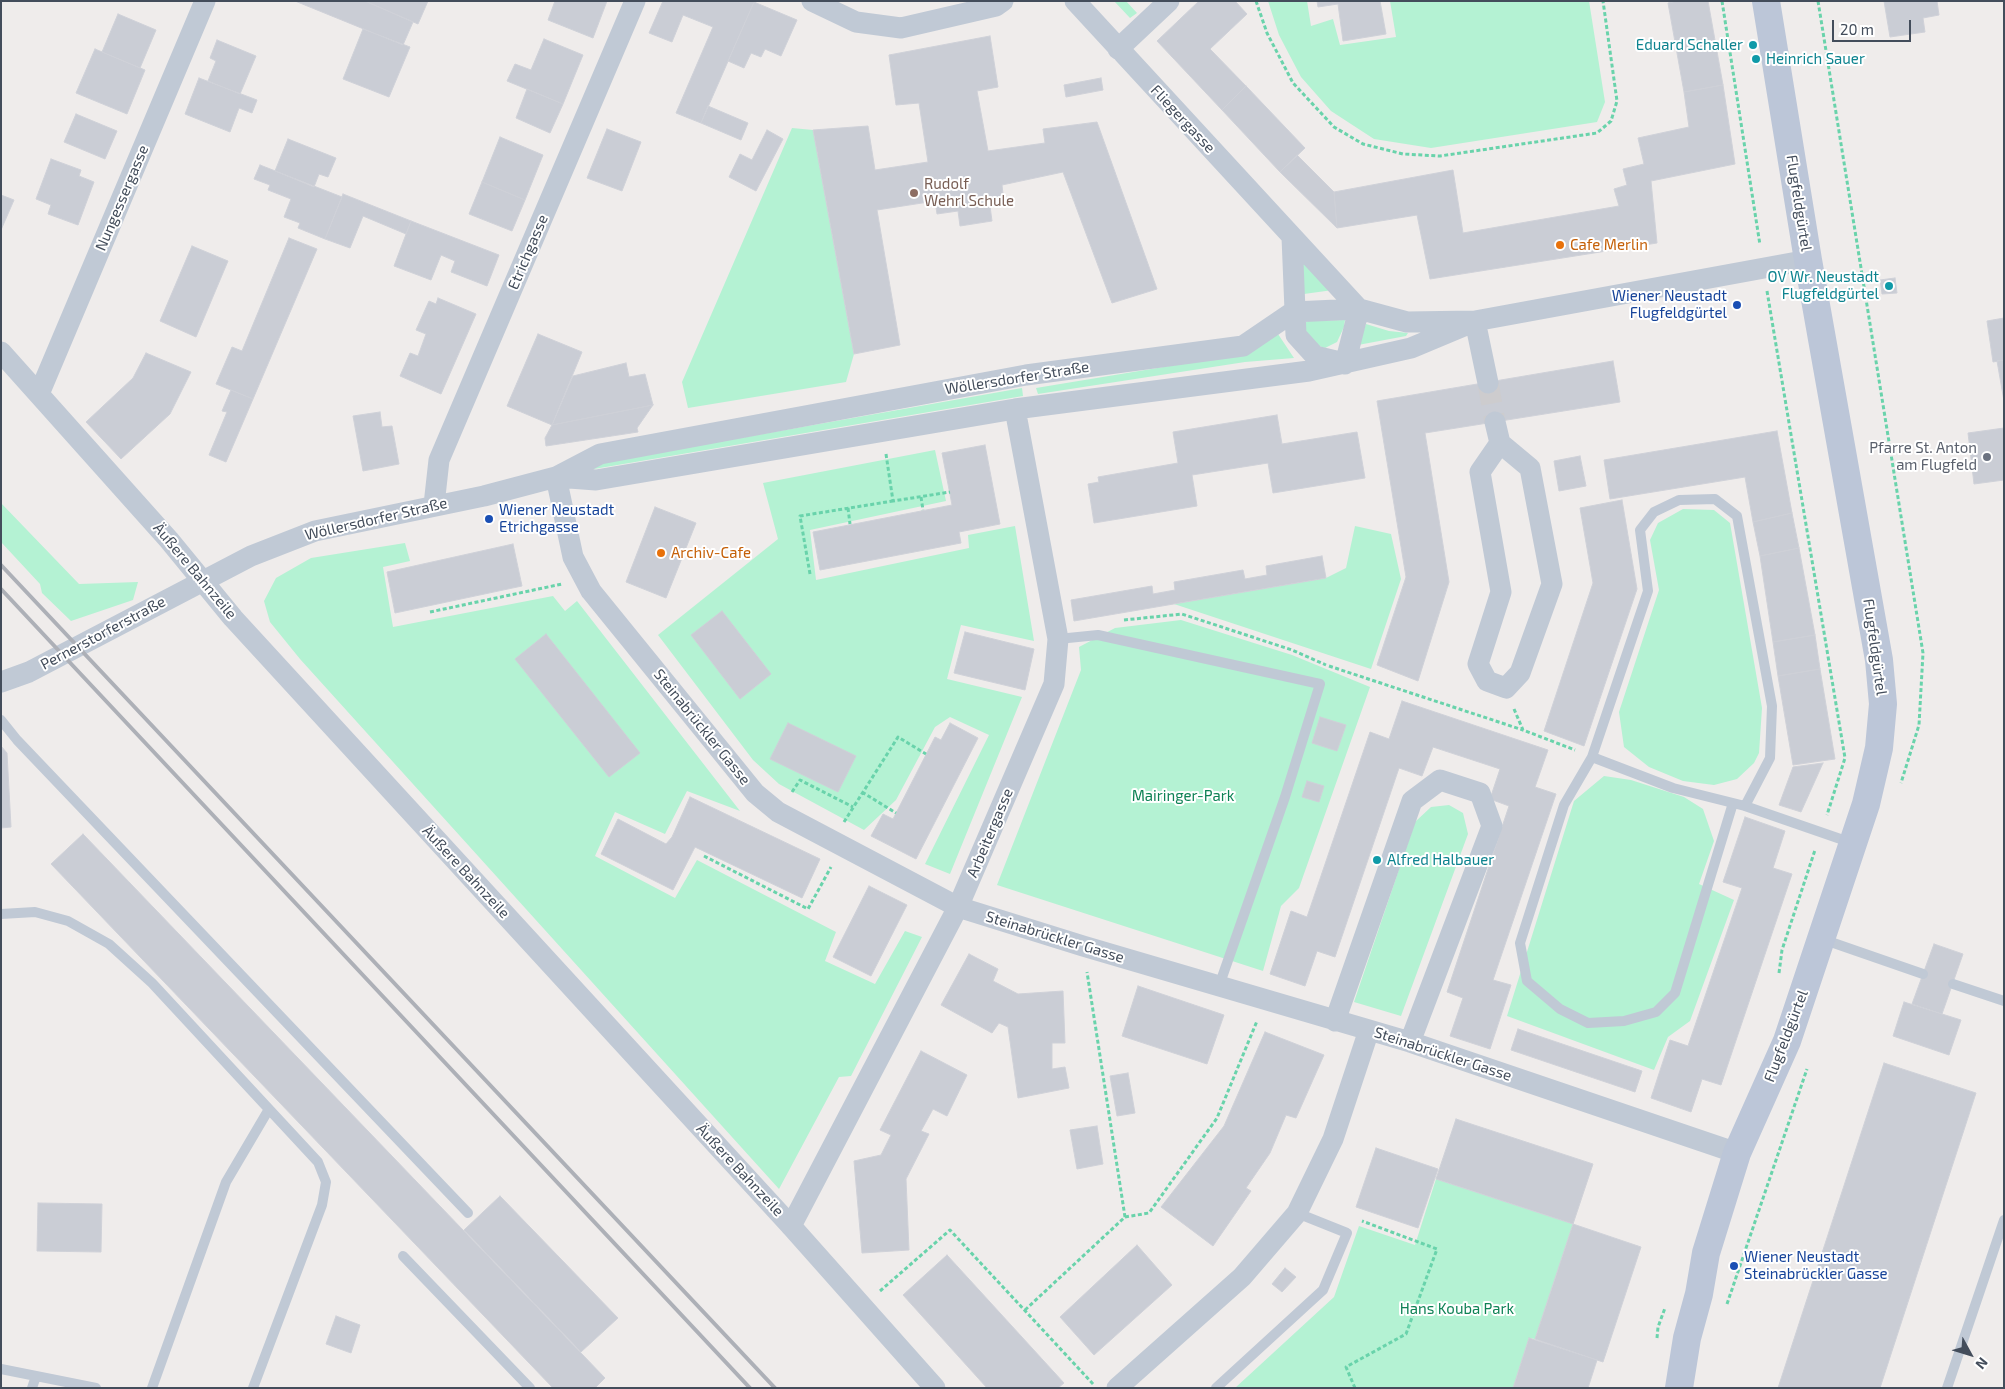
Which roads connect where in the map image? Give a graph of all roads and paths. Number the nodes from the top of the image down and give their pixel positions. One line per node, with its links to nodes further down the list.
1 (205, 1): 22 (street, Nungessergasse)
2 (634, 1): 31 (street, Etrichgasse)
3 (812, 1): 4 (street)
4 (1003, 1)
5 (1075, 1): 12 (street, Fliegergasse)
6 (1169, 1): 12 (street)
7 (1256, 1): 8 (path)
8 (1603, 1)
9 (1722, 1): 14 (path)
10 (1766, 1): 15 (street, Flugfeldgürtel)
11 (1818, 1): 49 (path)
12 (1118, 48): 13 (street, Fliegergasse)
13 (1292, 237): 16 (street, Fliegergasse); 17 (street)
14 (1759, 238)
15 (1808, 260): 18 (street, Wöllersdorfer Straße); 56 (street, Flugfeldgürtel)
16 (1359, 309): 17 (street, Wöllersdorfer Straße); 18 (street, Wöllersdorfer Straße); 20 (street)
17 (1293, 312): 20 (street); 27 (street, Wöllersdorfer Straße)
18 (1476, 321): 20 (street, Wöllersdorfer Straße); 21 (street)
19 (1, 352): 22 (street, Äußere Bahnzeile)
20 (1345, 364): 23 (street, Wöllersdorfer Straße)
21 (1488, 382)
22 (39, 394): 37 (street, Äußere Bahnzeile)
23 (1015, 409): 25 (street, Wöllersdorfer Straße); 40 (street, Arbeitergasse)
24 (1496, 422): 26 (street)
25 (882, 431): 27 (street, Wöllersdorfer Straße); 30 (path)
26 (1500, 443): 44 (street); 44 (street)
27 (556, 477): 31 (street, Wöllersdorfer Straße); 36 (street, Steinabrückler Gasse)
28 (950, 492): 29 (path)
29 (922, 496): 30 (path); 33 (path)
30 (893, 501): 32 (path)
31 (434, 505): 37 (street, Wöllersdorfer Straße)
32 (848, 508): 34 (path); 35 (path)
33 (923, 510)
34 (850, 524)
35 (810, 574)
36 (584, 579): 38 (path); 54 (street, Steinabrückler Gasse)
37 (202, 580): 42 (street, Pernerstorferstraße); 78 (street, Äußere Bahnzeile)
38 (430, 612)
39 (1098, 635): 40 (lane); 41 (path); 43 (lane)
40 (1058, 639): 59 (street, Arbeitergasse)
41 (1326, 665): 43 (path); 46 (path)
42 (1, 682)
43 (1320, 684): 65 (lane)
44 (1506, 688): 46 (path)
45 (1, 720): 74 (lane)
46 (1522, 730): 48 (path)
47 (926, 754): 50 (path)
48 (1592, 757): 51 (lane); 51 (lane); 52 (lane)
49 (1899, 790)
50 (862, 792): 53 (path); 55 (path)
51 (1734, 803): 52 (lane)
52 (1745, 806): 56 (lane)
53 (853, 807): 54 (path); 57 (path)
54 (778, 812): 57 (street, Steinabrückler Gasse)
55 (896, 814)
56 (1853, 843): 61 (street, Flugfeldgürtel)
57 (837, 844): 58 (path); 59 (street, Steinabrückler Gasse)
58 (704, 856)
59 (958, 907): 62 (street, Steinabrückler Gasse); 78 (street, Arbeitergasse)
60 (1, 914): 72 (lane)
61 (1821, 939): 63 (lane); 73 (street, Flugfeldgürtel)
62 (1083, 946): 65 (street, Steinabrückler Gasse); 76 (path)
63 (1923, 974)
64 (1953, 984): 67 (lane)
65 (1219, 986): 66 (street, Steinabrückler Gasse)
66 (1266, 1000): 68 (street, Steinabrückler Gasse); 76 (path)
67 (2004, 1001)
68 (1334, 1021): 69 (street, Steinabrückler Gasse); 70 (street)
69 (1369, 1030): 70 (street, Steinabrückler Gasse); 75 (street)
70 (1410, 1042): 73 (street, Steinabrückler Gasse)
71 (1809, 1062): 83 (path)
72 (269, 1109): 88 (lane); 89 (lane)
73 (1737, 1152): 96 (street, Flugfeldgürtel)
74 (468, 1213)
75 (1298, 1213): 79 (lane); 93 (street)
76 (1124, 1218): 82 (path)
77 (2004, 1220): 97 (lane)
78 (791, 1226): 91 (street, Äußere Bahnzeile)
79 (1347, 1233): 94 (lane); 95 (path)
80 (403, 1256): 90 (lane)
81 (875, 1296): 82 (path)
82 (1025, 1310): 92 (path)
83 (1724, 1311)
84 (1, 1369): 85 (lane)
85 (36, 1376): 86 (lane); 87 (lane)
86 (32, 1388)
87 (96, 1388)
88 (152, 1388)
89 (253, 1388)
90 (530, 1388)
91 (935, 1388)
92 (1096, 1388)
93 (1117, 1388)
94 (1216, 1388)
95 (1355, 1388)
96 (1679, 1388)
97 (1947, 1388)

